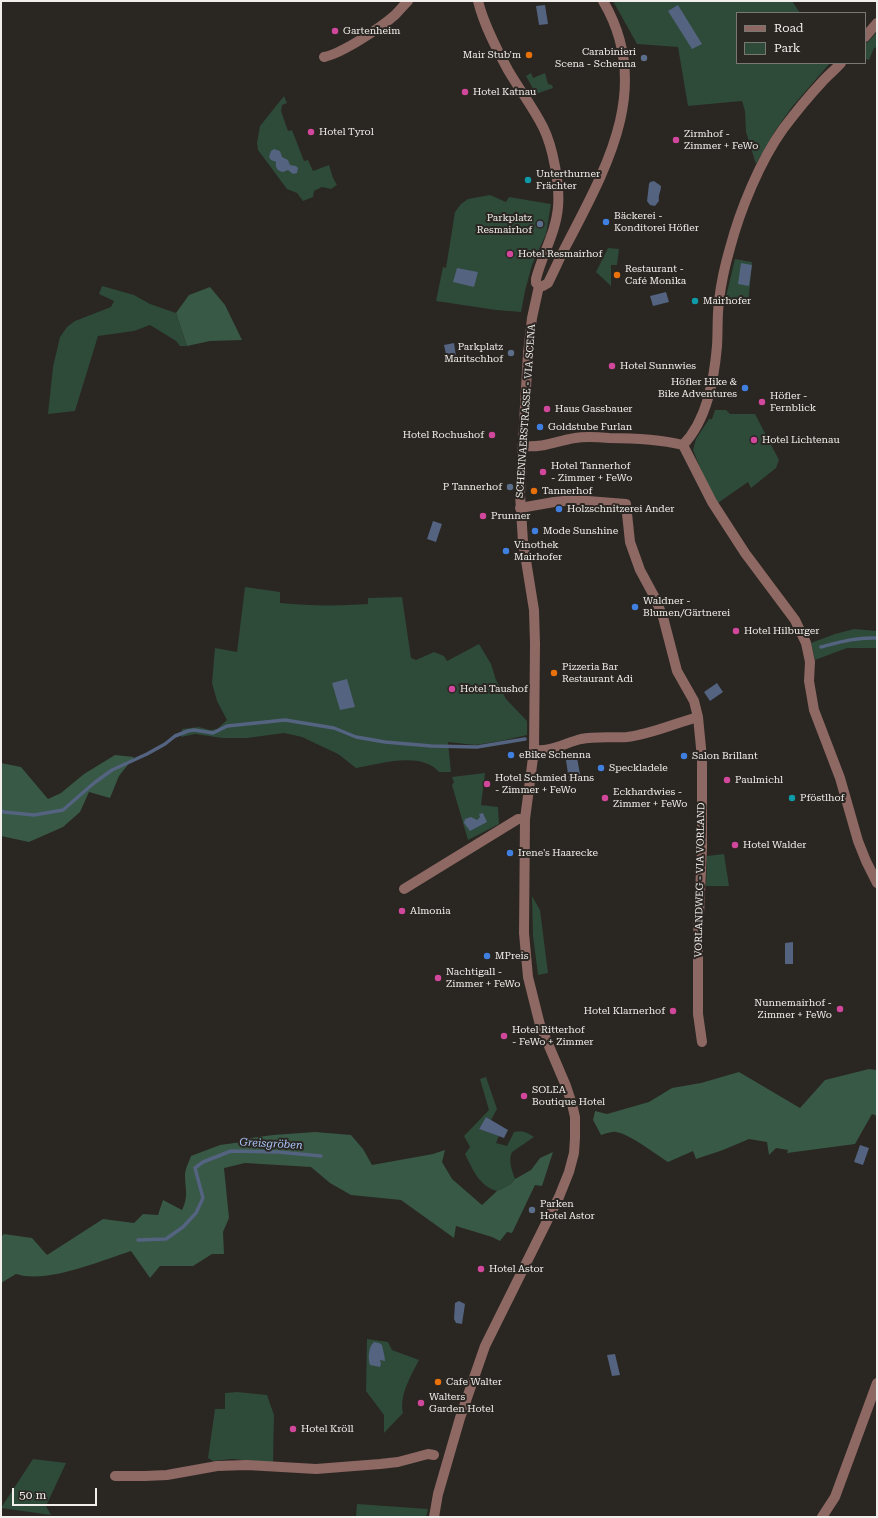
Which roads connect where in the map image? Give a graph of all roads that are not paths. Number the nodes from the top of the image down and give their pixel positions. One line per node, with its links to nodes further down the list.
1 (408, 1): 6 (street)
2 (478, 1): 8 (street, SCHENNAERSTRASSE - VIA SCENA)
3 (603, 1): 8 (street)
4 (877, 23): 5 (street)
5 (866, 36)
6 (324, 57)
7 (840, 64): 9 (street)
8 (539, 286): 10 (street, SCHENNAERSTRASSE - VIA SCENA)
9 (683, 445): 10 (street); 15 (street)
10 (523, 446): 11 (street, SCHENNAERSTRASSE - VIA SCENA)
11 (520, 508): 12 (street, VORLANDWEG - VIA VORLAND); 13 (street, SCHENNAERSTRASSE - VIA SCENA)
12 (698, 717): 13 (street); 17 (street, VORLANDWEG - VIA VORLAND)
13 (534, 750): 14 (street, SCHENNAERSTRASSE - VIA SCENA)
14 (525, 819): 16 (street); 21 (street, SCHENNAERSTRASSE - VIA SCENA)
15 (877, 883)
16 (404, 889)
17 (702, 1042)
18 (877, 1383): 22 (street)
19 (434, 1455): 20 (street)
20 (115, 1476)
21 (434, 1517)
22 (822, 1517)

